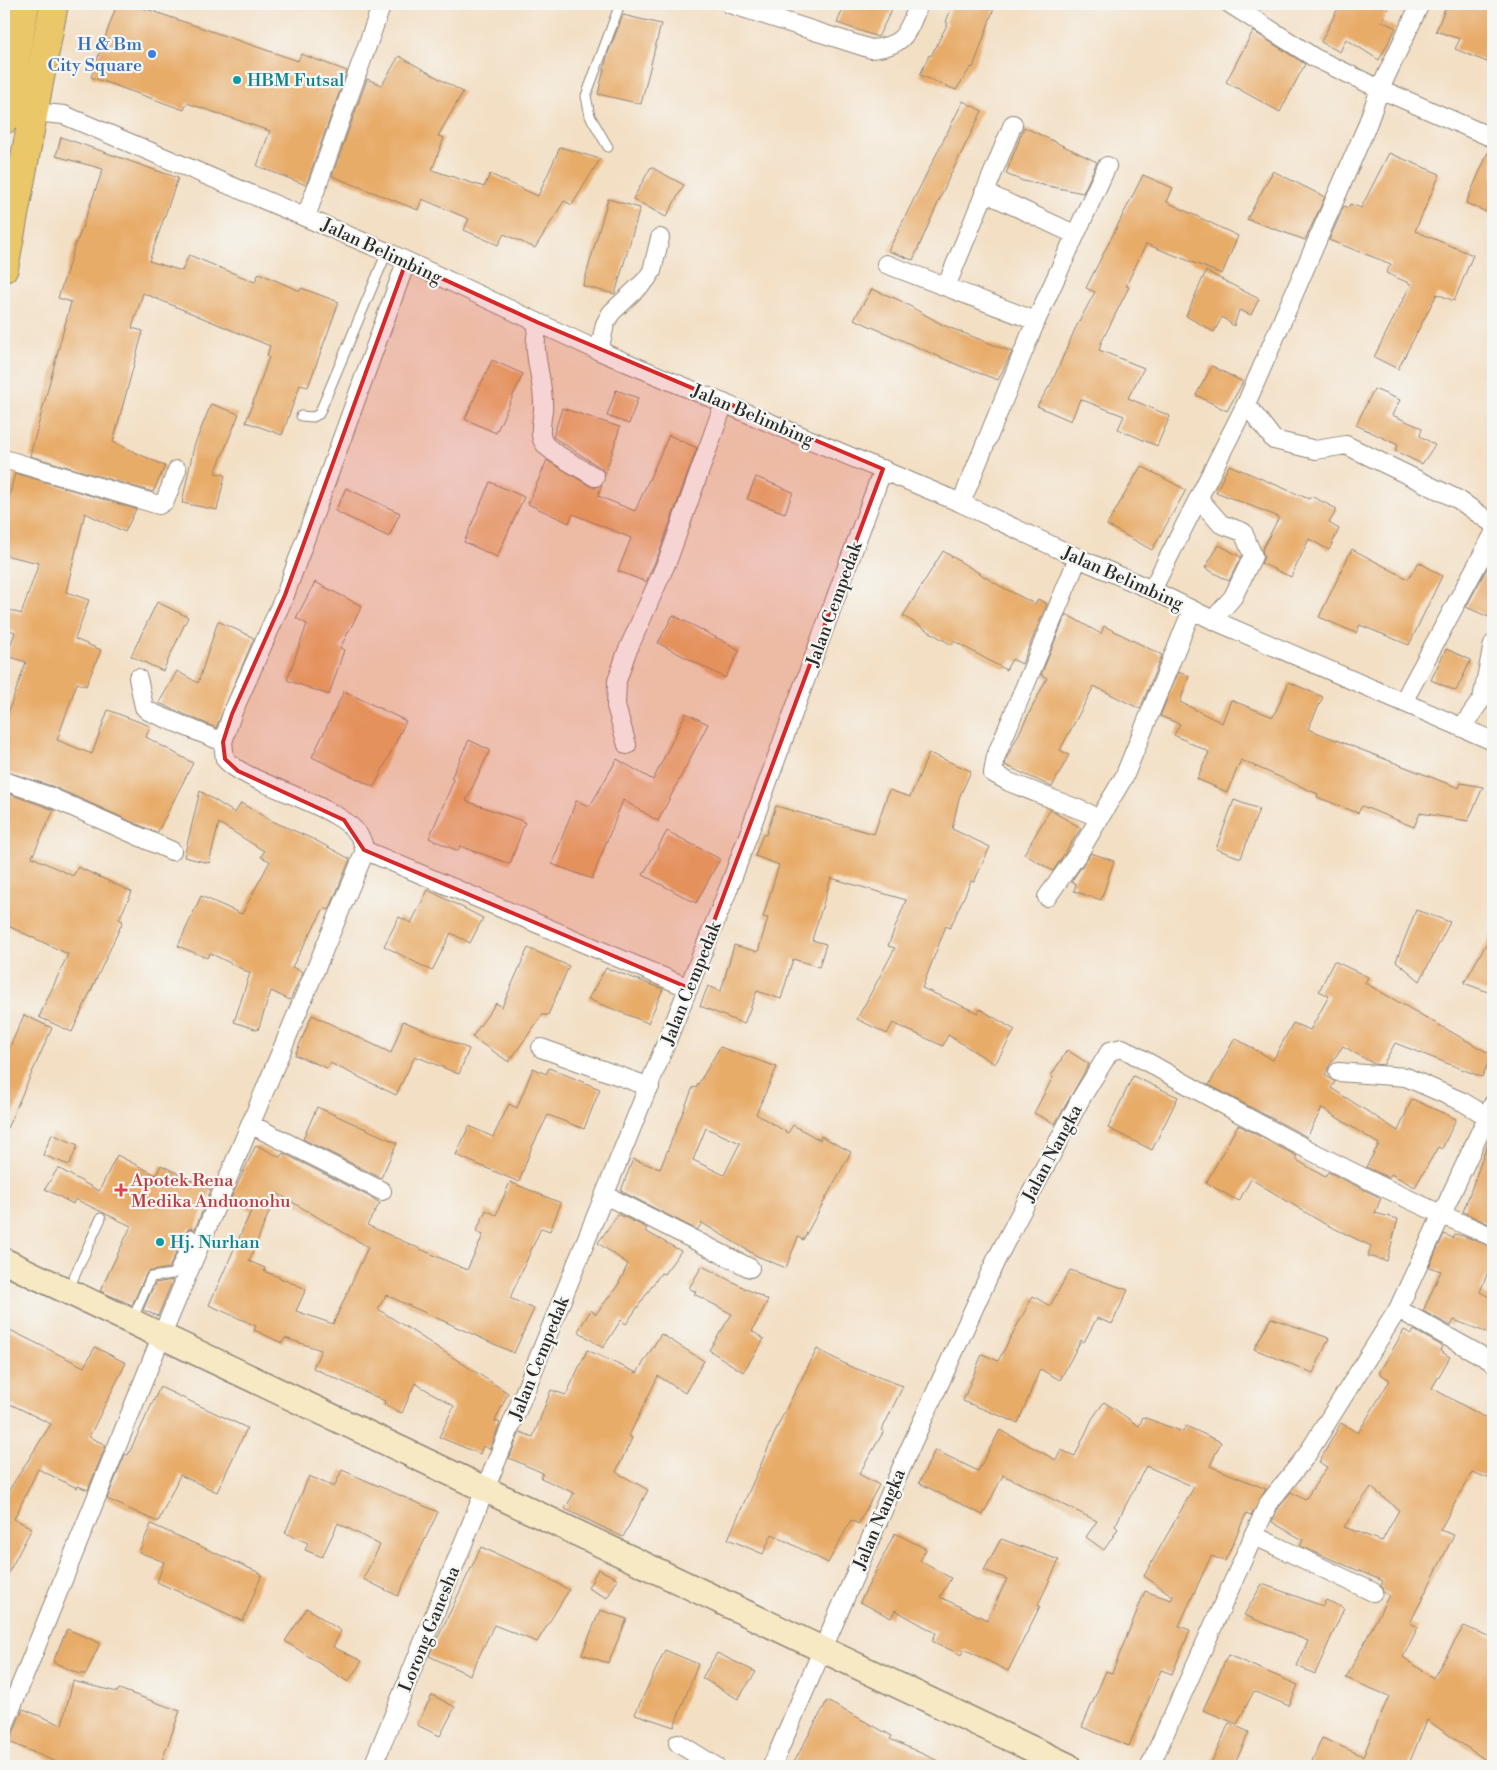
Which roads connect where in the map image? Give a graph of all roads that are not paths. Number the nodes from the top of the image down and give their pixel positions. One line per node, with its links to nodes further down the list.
1 (24, 4): 10 (highway)
2 (54, 4): 11 (highway)
3 (382, 4): 17 (street)
4 (620, 4): 14 (lane)
5 (730, 4): 6 (street)
6 (919, 4)
7 (1420, 4): 9 (street)
8 (1238, 5): 9 (street)
9 (1380, 89): 13 (street); 29 (street)
10 (6, 99): 11 (street, Jalan Belimbing)
11 (35, 112): 17 (street, Jalan Belimbing); 23 (highway)
12 (1012, 124): 16 (street)
13 (1493, 138)
14 (608, 147)
15 (1107, 166): 18 (street)
16 (984, 192): 18 (street); 24 (street)
17 (306, 217): 20 (street, Jalan Belimbing)
18 (1074, 234): 25 (street)
19 (660, 238): 27 (street)
20 (387, 252): 21 (street, Jalan Belimbing); 30 (lane)
21 (406, 262): 26 (street, Jalan Belimbing); 47 (street)
22 (886, 264): 24 (street)
23 (4, 268)
24 (946, 287): 25 (street)
25 (1036, 321): 36 (street)
26 (539, 323): 27 (street, Jalan Belimbing); 34 (street)
27 (599, 351): 28 (street, Jalan Belimbing)
28 (724, 403): 32 (street, Jalan Belimbing); 49 (street)
29 (1246, 404): 35 (street); 37 (street)
30 (301, 416)
31 (4, 459): 33 (street)
32 (883, 469): 36 (street, Jalan Belimbing); 55 (street, Jalan Cempedak)
33 (177, 470)
34 (595, 477)
35 (1199, 499): 40 (street); 42 (street)
36 (961, 503): 39 (street, Jalan Belimbing)
37 (1493, 524)
38 (1493, 534): 45 (street)
39 (1078, 558): 40 (street, Jalan Belimbing); 51 (street)
40 (1152, 590): 41 (street, Jalan Belimbing)
41 (1192, 610): 42 (street, Jalan Belimbing); 54 (street)
42 (1213, 620): 45 (street, Jalan Belimbing)
43 (1493, 644): 46 (street)
44 (138, 678): 47 (street)
45 (1403, 702): 46 (street, Jalan Belimbing)
46 (1462, 727): 48 (street, Jalan Belimbing)
47 (224, 742): 52 (street)
48 (1493, 742)
49 (627, 745)
50 (4, 781): 53 (street)
51 (1088, 813)
52 (364, 850): 55 (street); 60 (street)
53 (172, 851)
54 (1047, 896)
55 (689, 988): 58 (street, Jalan Cempedak)
56 (541, 1048): 58 (street)
57 (1338, 1072): 59 (street)
58 (650, 1087): 62 (street, Jalan Cempedak)
59 (1491, 1114): 63 (street)
60 (250, 1124): 61 (street); 72 (street)
61 (382, 1191)
62 (605, 1195): 68 (street); 74 (street, Jalan Cempedak)
63 (1442, 1215): 66 (street, Jalan Nangka); 70 (street); 77 (street, Jalan Nangka)
64 (102, 1218): 69 (lane)
65 (191, 1234): 71 (lane)
66 (1493, 1237)
67 (4, 1261): 69 (street)
68 (750, 1268)
69 (67, 1292): 71 (street)
70 (1398, 1309): 73 (street); 75 (street)
71 (130, 1322): 72 (street)
72 (162, 1335): 74 (street); 78 (street)
73 (1493, 1362)
74 (485, 1491): 77 (street); 80 (street, Lorong Ganesha)
75 (1253, 1535): 76 (street); 84 (street)
76 (1373, 1592)
77 (823, 1649): 82 (street, Jalan Nangka); 83 (street)
78 (4, 1726)
79 (678, 1743): 81 (street)
80 (373, 1766)
81 (715, 1766)
82 (772, 1766)
83 (1068, 1766)
84 (1150, 1766)

